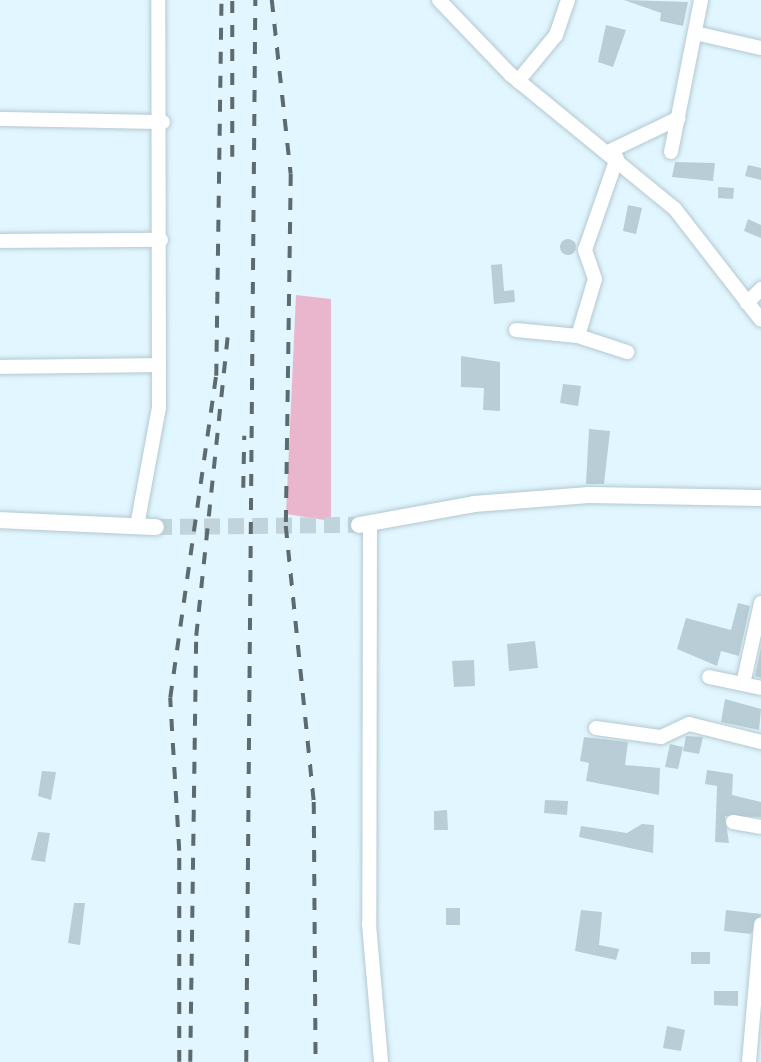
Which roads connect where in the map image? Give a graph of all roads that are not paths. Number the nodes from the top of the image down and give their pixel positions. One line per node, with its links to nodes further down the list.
1 (158, 0): 10 (street)
2 (439, 0): 7 (street)
3 (568, 0): 7 (street)
4 (701, 0): 5 (street)
5 (695, 33): 6 (street); 8 (street)
6 (761, 48)
7 (518, 81): 12 (street)
8 (679, 118): 11 (street); 12 (street)
9 (0, 119): 10 (street)
10 (163, 122): 13 (street)
11 (671, 152)
12 (614, 154): 16 (street); 19 (street)
13 (161, 240): 14 (street); 21 (street)
14 (0, 241)
15 (761, 289): 16 (street)
16 (747, 303): 17 (street)
17 (761, 320)
18 (516, 330): 19 (street)
19 (578, 336): 20 (street)
20 (628, 352)
21 (159, 365): 22 (street); 26 (street)
22 (0, 367)
23 (761, 498): 25 (street)
24 (0, 520): 26 (street)
25 (364, 524): 38 (street)
26 (138, 526): 27 (street)
27 (156, 527)
28 (761, 603): 30 (street)
29 (709, 677): 30 (street)
30 (743, 684): 31 (street)
31 (761, 688)
32 (596, 728): 33 (street)
33 (761, 742)
34 (733, 822): 35 (street)
35 (761, 827)
36 (761, 925): 37 (street)
37 (760, 943): 39 (street)
38 (381, 1062)
39 (748, 1062)

